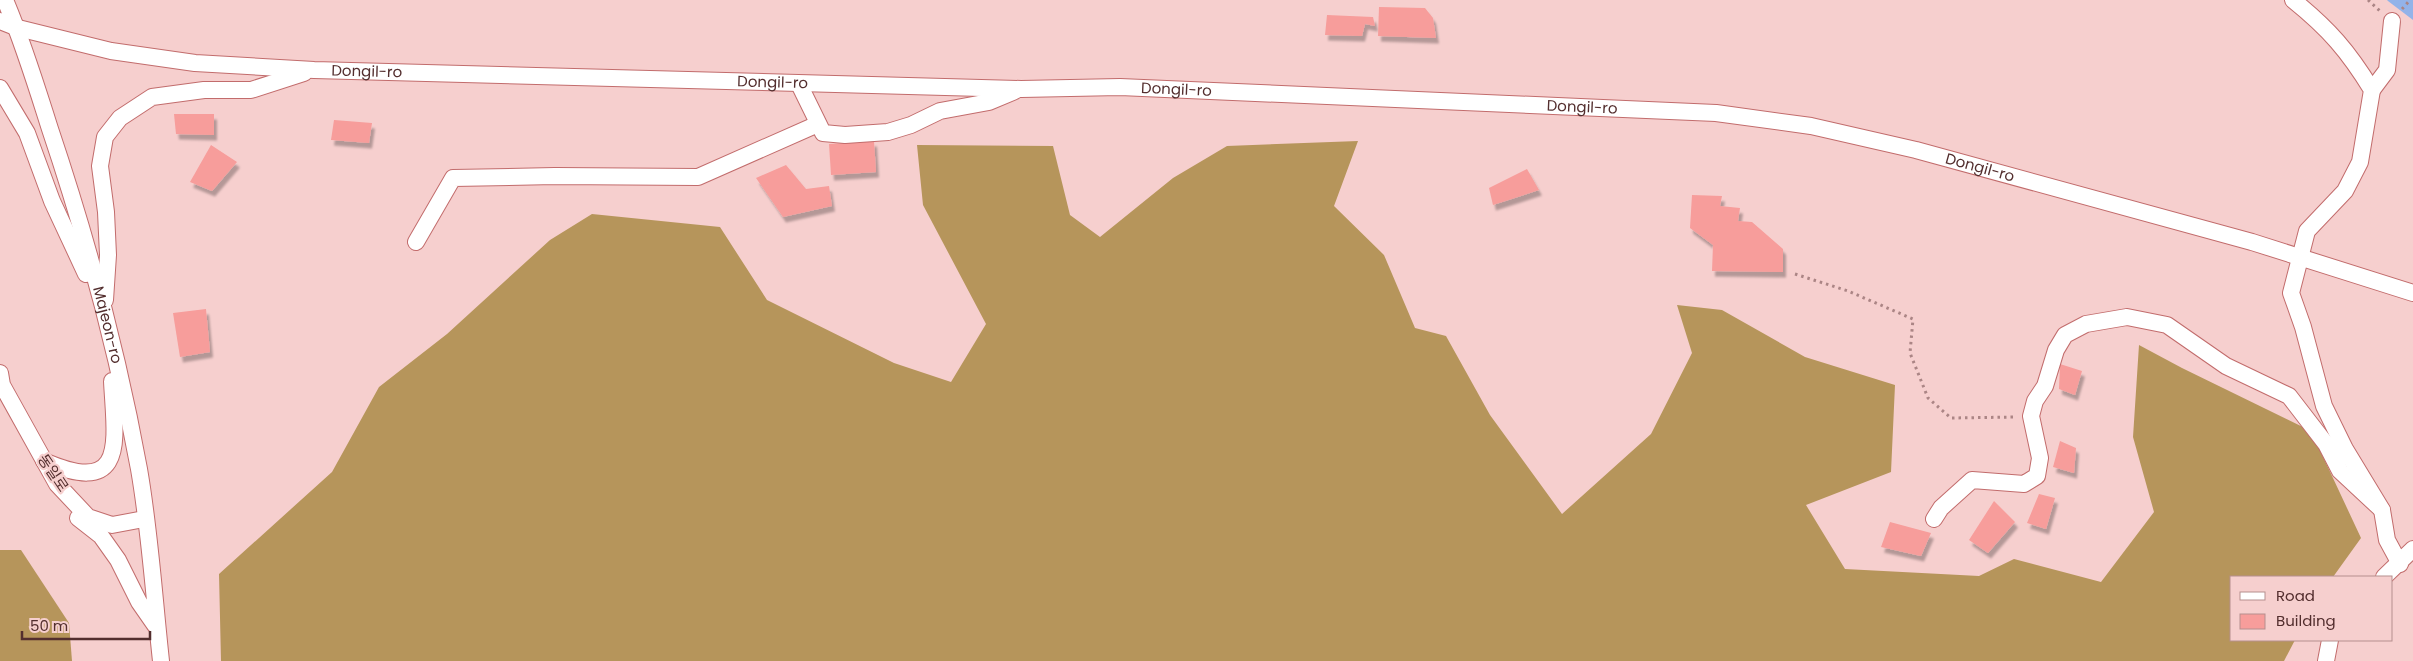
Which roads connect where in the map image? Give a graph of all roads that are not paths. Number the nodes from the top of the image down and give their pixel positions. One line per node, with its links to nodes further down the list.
1 (5, 0): 5 (street, Majeon-ro)
2 (2293, 0): 10 (street)
3 (0, 21): 5 (street, Dongil-ro)
4 (2392, 21): 10 (street)
5 (18, 28): 6 (street, Dongil-ro); 17 (street, Majeon-ro)
6 (314, 70): 7 (street, Dongil-ro); 17 (street)
7 (799, 84): 9 (street, Dongil-ro); 11 (street)
8 (0, 88): 17 (street)
9 (1022, 89): 11 (street); 13 (street, Dongil-ro)
10 (2372, 90): 13 (street)
11 (818, 124): 12 (street)
12 (416, 242)
13 (2299, 258): 14 (street, Dongil-ro); 22 (street)
14 (2388, 285): 15 (street); 16 (street)
15 (2413, 288)
16 (2413, 293)
17 (104, 314): 18 (street, Majeon-ro)
18 (109, 334): 20 (street); 23 (street, Majeon-ro)
19 (0, 373): 20 (street, 동일로)
20 (44, 461): 21 (street, 동일로)
21 (65, 492): 23 (street, 동일로); 28 (street)
22 (2382, 510): 24 (street); 26 (street)
23 (144, 519): 28 (street, Majeon-ro)
24 (1934, 519)
25 (2413, 549): 26 (street)
26 (2400, 564): 27 (street)
27 (2385, 576)
28 (157, 627): 30 (street, Majeon-ro)
29 (2330, 641): 31 (street)
30 (161, 661)
31 (2326, 661)

